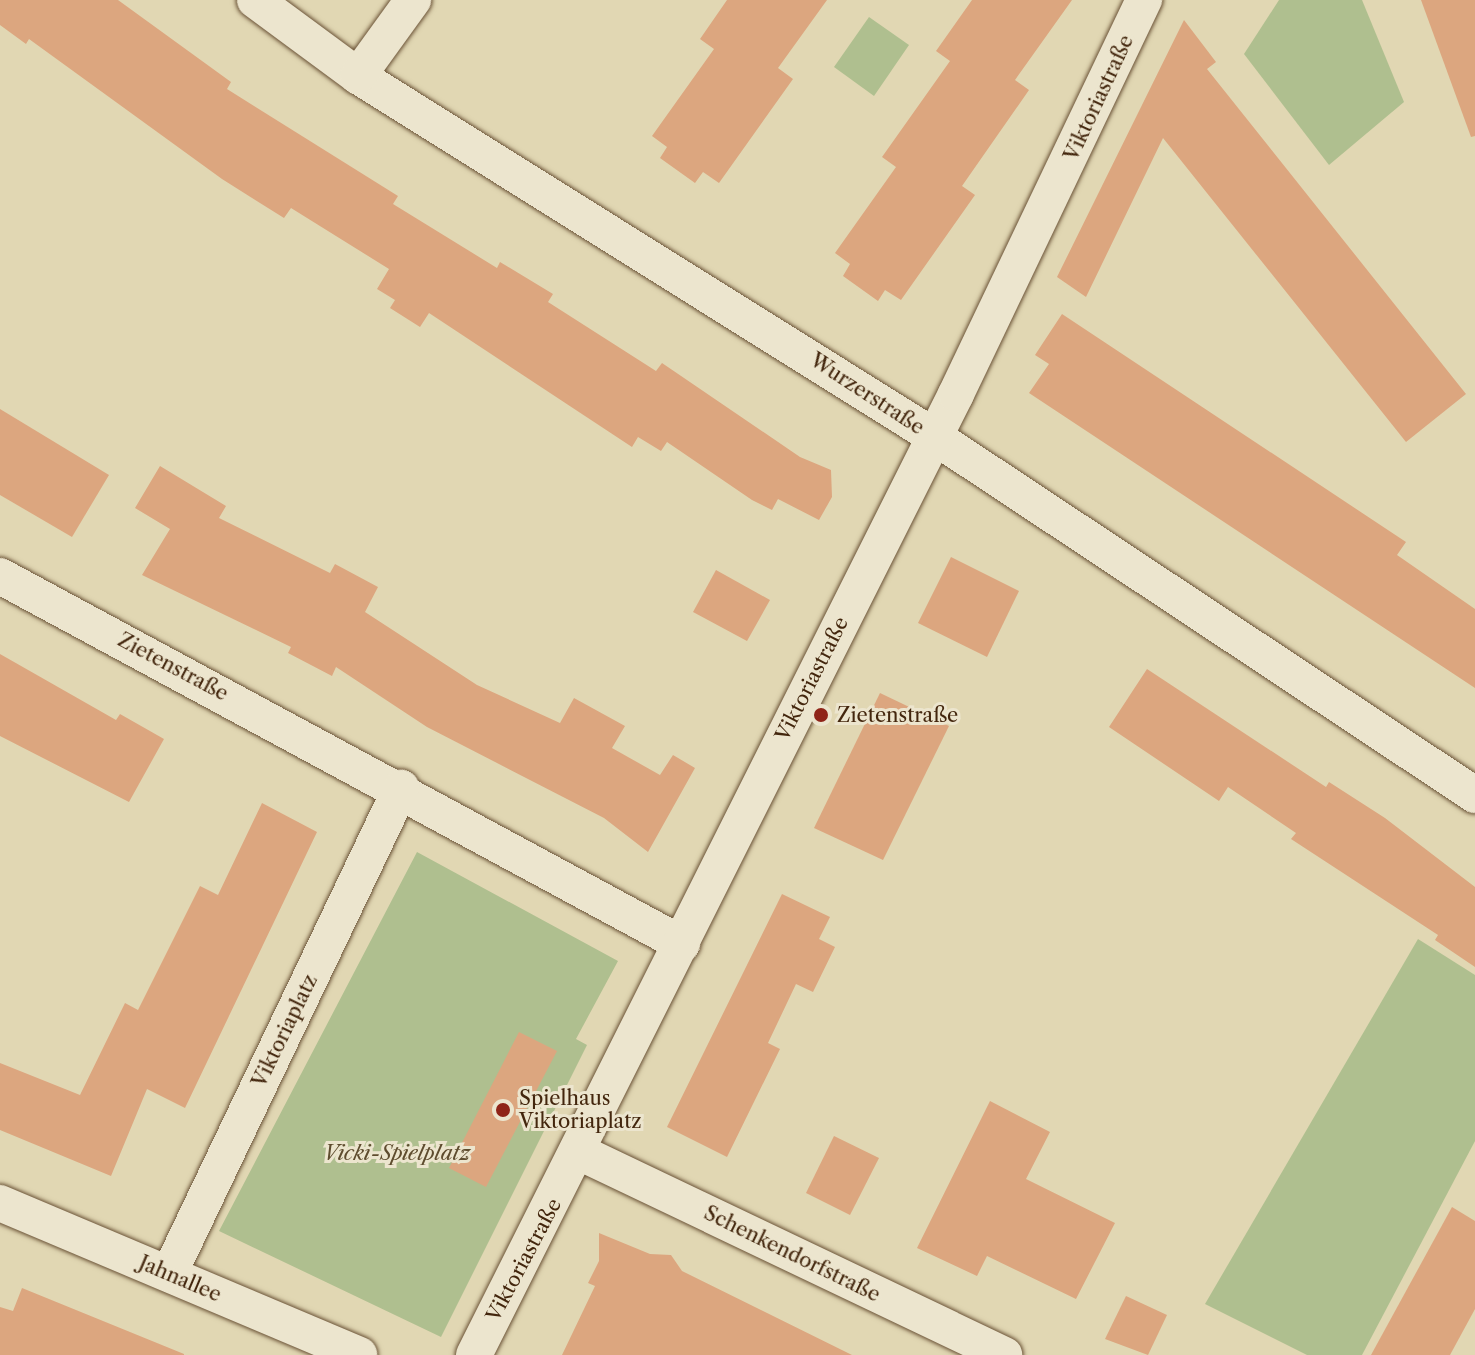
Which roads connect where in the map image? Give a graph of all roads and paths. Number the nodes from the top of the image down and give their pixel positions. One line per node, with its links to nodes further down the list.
1 (255, 0): 4 (street, Wurzerstraße)
2 (413, 0): 4 (street)
3 (1144, 0): 5 (street, Viktoriastraße)
4 (358, 76): 5 (street, Wurzerstraße)
5 (935, 437): 8 (street, Wurzerstraße); 9 (street, Viktoriastraße)
6 (0, 576): 7 (street, Zietenstraße)
7 (401, 788): 9 (street, Zietenstraße); 12 (street, Viktoriaplatz)
8 (1475, 795)
9 (682, 944): 10 (street, Viktoriastraße)
10 (581, 1153): 14 (street, Viktoriastraße); 15 (street, Schenkendorfstraße)
11 (0, 1203): 12 (street, Jahnallee)
12 (169, 1274): 13 (street, Jahnallee)
13 (359, 1355)
14 (474, 1355)
15 (1004, 1355)

